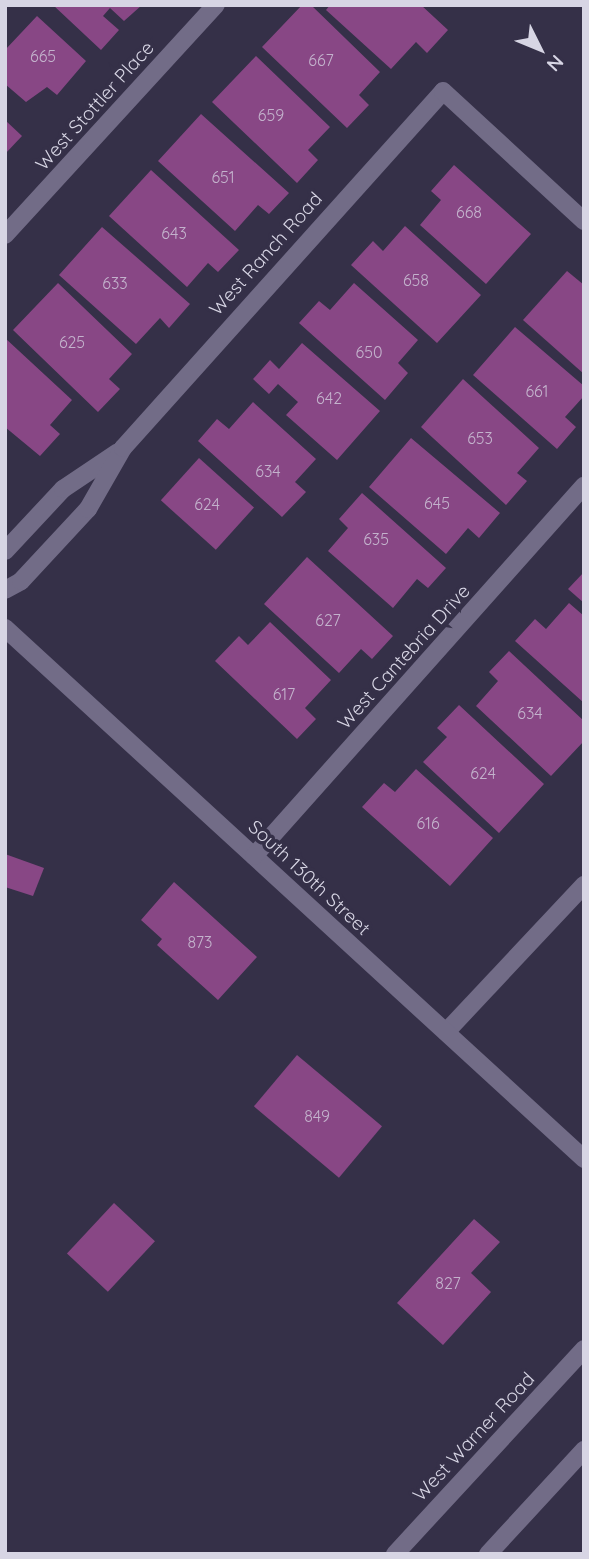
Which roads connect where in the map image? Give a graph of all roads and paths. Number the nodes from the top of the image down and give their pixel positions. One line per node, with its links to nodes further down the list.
1 (216, 5): 3 (street, West Stottler Place)
2 (584, 221): 4 (street, West Ranch Road)
3 (5, 235)
4 (123, 448): 6 (street, West Ranch Road); 7 (street, West Ranch Road)
5 (584, 486): 9 (street, West Cantebria Drive)
6 (5, 551)
7 (5, 590)
8 (5, 628): 9 (street, South 130th Street)
9 (254, 856): 11 (street, South 130th Street)
10 (584, 885): 11 (street)
11 (446, 1032): 12 (street, South 130th Street)
12 (584, 1159)
13 (584, 1349): 15 (street, West Warner Road)
14 (584, 1450): 16 (street)
15 (395, 1554)
16 (488, 1554)

